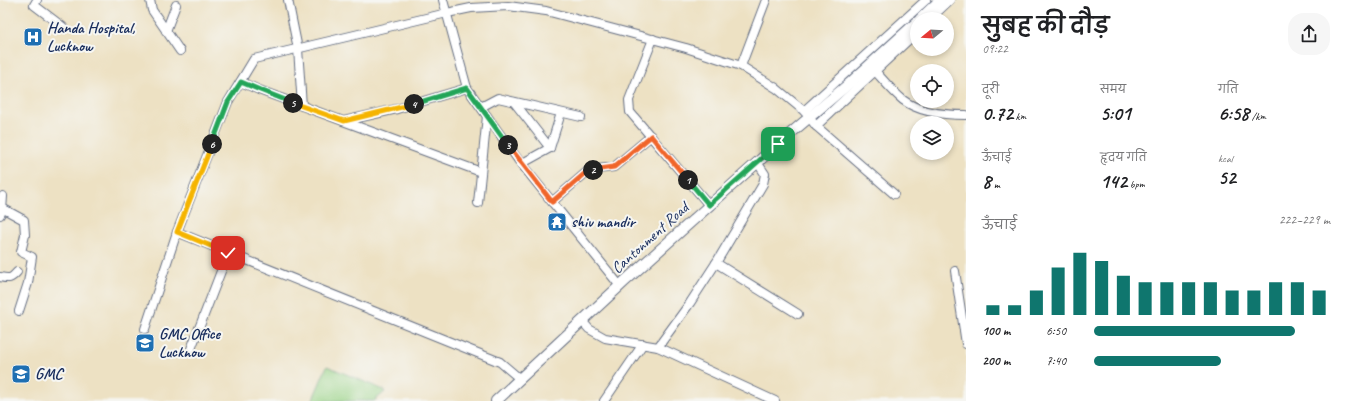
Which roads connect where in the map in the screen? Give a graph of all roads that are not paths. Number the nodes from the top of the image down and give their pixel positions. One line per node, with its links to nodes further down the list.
1 (38, 0): 14 (street)
2 (150, 0): 16 (street)
3 (288, 0): 19 (street)
4 (443, 0): 13 (street)
5 (766, 0): 21 (street)
6 (926, 0): 29 (street)
7 (940, 0): 11 (street)
8 (950, 0): 12 (street)
9 (509, 3): 13 (street); 18 (street)
10 (176, 5): 16 (street)
11 (931, 12)
12 (933, 12)
13 (447, 13): 19 (street); 24 (street)
14 (63, 27)
15 (910, 28): 29 (street, Cantonment Road)
16 (166, 31): 20 (street)
17 (910, 38): 22 (street)
18 (652, 39): 21 (street); 35 (street)
19 (298, 49): 23 (street); 26 (street)
20 (180, 52)
21 (741, 66): 29 (street)
22 (875, 71): 31 (street); 34 (street)
23 (241, 82): 26 (street); 46 (street)
24 (467, 88): 27 (street); 33 (street)
25 (514, 102): 27 (street); 28 (street); 36 (street)
26 (302, 106): 33 (street)
27 (481, 107): 30 (street)
28 (561, 113): 32 (street); 36 (street)
29 (807, 114): 34 (street); 37 (street, Cantonment Road)
30 (487, 116): 38 (street); 39 (street)
31 (966, 116)
32 (581, 118)
33 (344, 121): 39 (street)
34 (816, 126): 40 (street)
35 (651, 136): 42 (street); 44 (street)
36 (550, 148): 38 (street)
37 (757, 162): 44 (street, Cantonment Road); 48 (street)
38 (522, 164): 42 (street)
39 (481, 172): 43 (street)
40 (894, 194)
41 (2, 196): 45 (street)
42 (552, 202): 52 (street)
43 (478, 203)
44 (709, 205): 52 (street, Cantonment Road)
45 (1, 211): 53 (street)
46 (177, 232): 47 (street); 56 (street)
47 (228, 253): 60 (street); 61 (street)
48 (716, 263): 54 (street); 59 (street)
49 (955, 271): 58 (street)
50 (17, 272): 51 (street)
51 (0, 277)
52 (620, 286): 55 (street, Cantonment Road)
53 (19, 311)
54 (798, 314)
55 (582, 321): 57 (street); 61 (street, Cantonment Road)
56 (145, 329)
57 (643, 344): 59 (street); 63 (street)
58 (966, 344)
59 (658, 347): 64 (street)
60 (191, 349)
61 (520, 379): 62 (street, Cantonment Road)
62 (496, 401)
63 (604, 401)
64 (775, 401)

